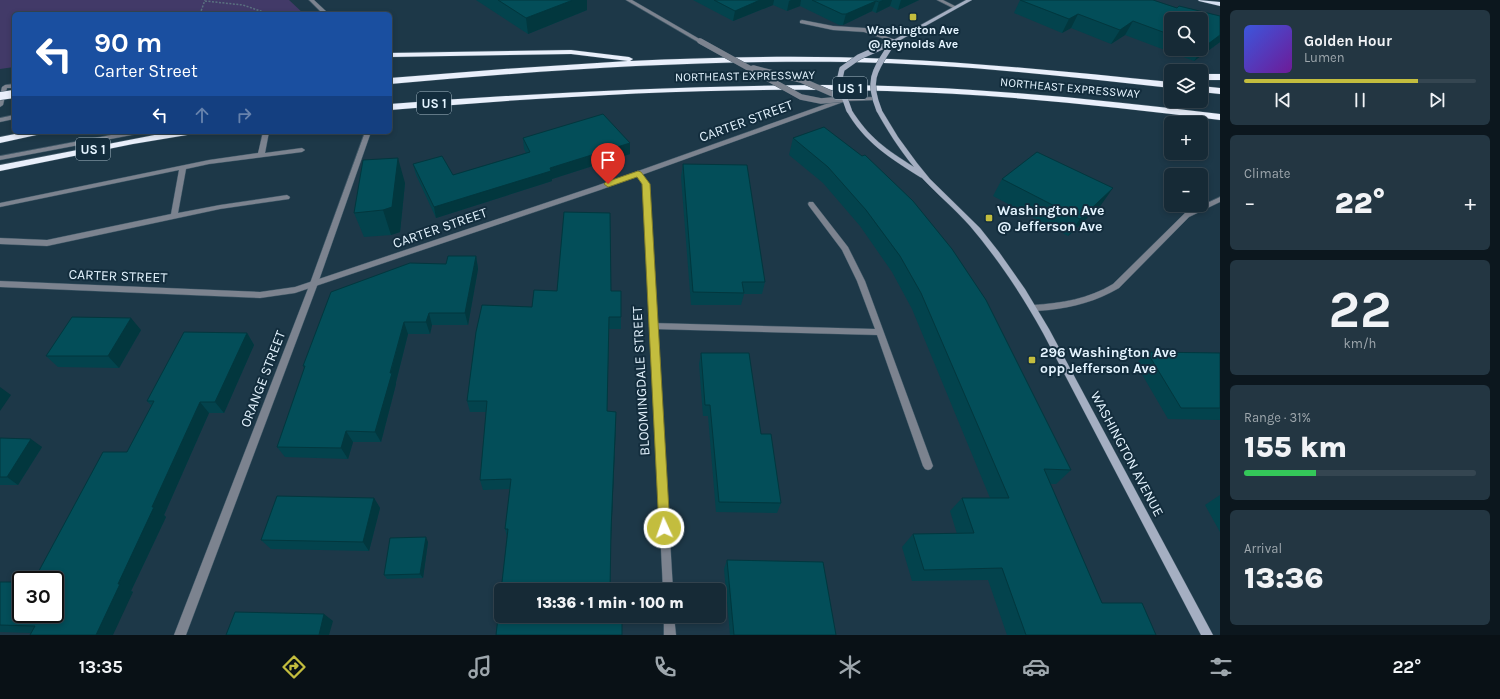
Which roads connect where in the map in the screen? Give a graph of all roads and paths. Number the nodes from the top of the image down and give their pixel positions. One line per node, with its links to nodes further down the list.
1 (311, 0): 11 (street)
2 (628, 0): 15 (street, bridge)
3 (939, 0): 8 (street)
4 (970, 0): 8 (main road, WASHINGTON AVENUE)
5 (1201, 0): 7 (highway)
6 (205, 1): 9 (path); 10 (path)
7 (1220, 4)
8 (955, 7): 13 (main road, WASHINGTON AVENUE)
9 (201, 12)
10 (263, 12)
11 (324, 12)
12 (802, 22): 13 (street)
13 (894, 42): 28 (main road, WASHINGTON AVENUE, bridge); 29 (main road, WASHINGTON AVENUE, bridge)
14 (392, 55): 16 (highway)
15 (737, 62): 28 (street, bridge); 28 (street, bridge)
16 (666, 63): 17 (highway, NORTHEAST EXPRESSWAY / US 1); 21 (highway, NORTHEAST EXPRESSWAY / US 1)
17 (1073, 75): 18 (highway); 22 (highway, NORTHEAST EXPRESSWAY / US 1)
18 (1164, 76)
19 (1208, 77): 20 (highway)
20 (1220, 77)
21 (392, 81)
22 (1164, 84)
23 (12, 86): 30 (street)
24 (1208, 90): 25 (highway)
25 (1220, 91)
26 (12, 94): 27 (highway, bridge)
27 (0, 96)
28 (845, 99): 29 (street, CARTER STREET); 46 (street, CARTER STREET, bridge); 47 (main road, WASHINGTON AVENUE, bridge)
29 (874, 99): 47 (main road, WASHINGTON AVENUE, bridge)
30 (0, 105)
31 (392, 107): 33 (highway, NORTHEAST EXPRESSWAY / US 1)
32 (12, 117): 34 (street)
33 (1220, 117)
34 (0, 120)
35 (28, 134): 40 (highway)
36 (126, 134): 43 (street)
37 (176, 134): 45 (highway, US 1)
38 (266, 134): 42 (street)
39 (367, 134): 55 (street, ORANGE STREET)
40 (0, 140)
41 (302, 150): 42 (street)
42 (261, 155): 44 (street)
43 (0, 158)
44 (184, 167): 51 (street); 52 (street)
45 (0, 168)
46 (638, 173): 55 (street, CARTER STREET); 57 (street, BLOOMINGDALE STREET)
47 (927, 179): 56 (main road, WASHINGTON AVENUE)
48 (287, 197): 52 (street)
49 (1220, 199): 56 (street)
50 (810, 204): 58 (street)
51 (0, 205)
52 (174, 216): 53 (street)
53 (0, 241)
54 (0, 284): 55 (street, CARTER STREET)
55 (313, 286): 62 (street, ORANGE STREET)
56 (1033, 308): 64 (main road, WASHINGTON AVENUE)
57 (653, 326): 58 (street); 60 (street, BLOOMINGDALE STREET)
58 (880, 332): 59 (street)
59 (928, 466)
60 (668, 583)
61 (669, 623): 63 (street)
62 (180, 635)
63 (670, 635)
64 (1207, 635)

